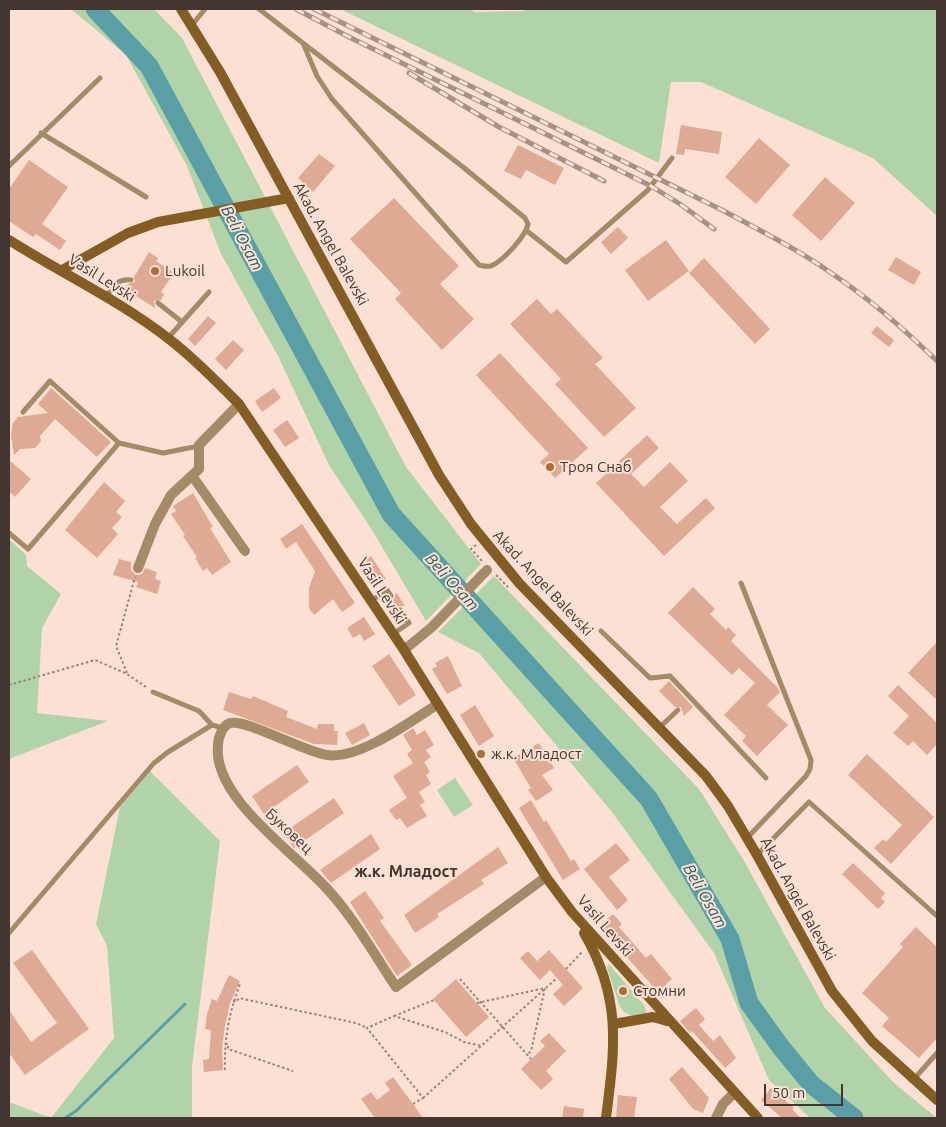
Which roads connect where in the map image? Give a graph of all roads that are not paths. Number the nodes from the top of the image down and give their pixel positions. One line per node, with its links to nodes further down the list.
1 (181, 9): 4 (street, Akad. Angel Balevski)
2 (205, 9): 4 (lane)
3 (259, 9): 5 (lane)
4 (192, 25): 11 (street, Akad. Angel Balevski)
5 (303, 43): 12 (lane); 12 (lane)
6 (100, 78): 7 (lane)
7 (41, 132): 9 (lane); 10 (lane)
8 (672, 158): 12 (lane)
9 (9, 166)
10 (146, 197)
11 (288, 198): 14 (street); 41 (street, Akad. Angel Balevski)
12 (527, 231)
13 (9, 240): 14 (street, Vasil Levski)
14 (62, 270): 17 (street, Vasil Levski)
15 (131, 280): 17 (lane)
16 (209, 292): 19 (lane)
17 (106, 297): 20 (street, Vasil Levski)
18 (158, 303): 19 (lane)
19 (182, 322): 20 (lane)
20 (168, 338): 21 (street, Vasil Levski)
21 (239, 404): 24 (street); 32 (street, Vasil Levski)
22 (24, 412): 23 (lane)
23 (119, 443): 24 (lane); 26 (lane)
24 (200, 445): 25 (street)
25 (193, 477): 27 (street); 28 (street)
26 (9, 533)
27 (244, 552)
28 (138, 568)
29 (489, 569): 36 (street)
30 (740, 582): 44 (lane)
31 (391, 596): 32 (lane)
32 (371, 601): 35 (street, Vasil Levski)
33 (400, 610): 35 (lane)
34 (601, 631): 43 (lane)
35 (393, 634): 36 (street, Vasil Levski)
36 (404, 650): 38 (street, Vasil Levski)
37 (153, 692): 40 (lane)
38 (438, 704): 42 (street); 46 (street, Vasil Levski)
39 (678, 710): 41 (lane)
40 (212, 725): 42 (lane); 49 (lane)
41 (660, 727): 44 (street, Akad. Angel Balevski)
42 (223, 728): 46 (street, Буковец)
43 (766, 778)
44 (747, 838): 45 (street, Akad. Angel Balevski)
45 (757, 855): 48 (lane); 55 (street, Akad. Angel Balevski)
46 (546, 877): 47 (street, Vasil Levski)
47 (572, 912): 50 (street, Vasil Levski); 51 (street)
48 (937, 916)
49 (9, 933)
50 (669, 1022): 51 (street); 56 (street, Vasil Levski)
51 (614, 1024): 58 (street)
52 (937, 1053): 53 (lane)
53 (931, 1060): 54 (lane); 55 (lane)
54 (937, 1066)
55 (913, 1080): 57 (street, Akad. Angel Balevski)
56 (734, 1094): 59 (street); 60 (street, Vasil Levski)
57 (937, 1100)
58 (606, 1118)
59 (716, 1118)
60 (758, 1118)

